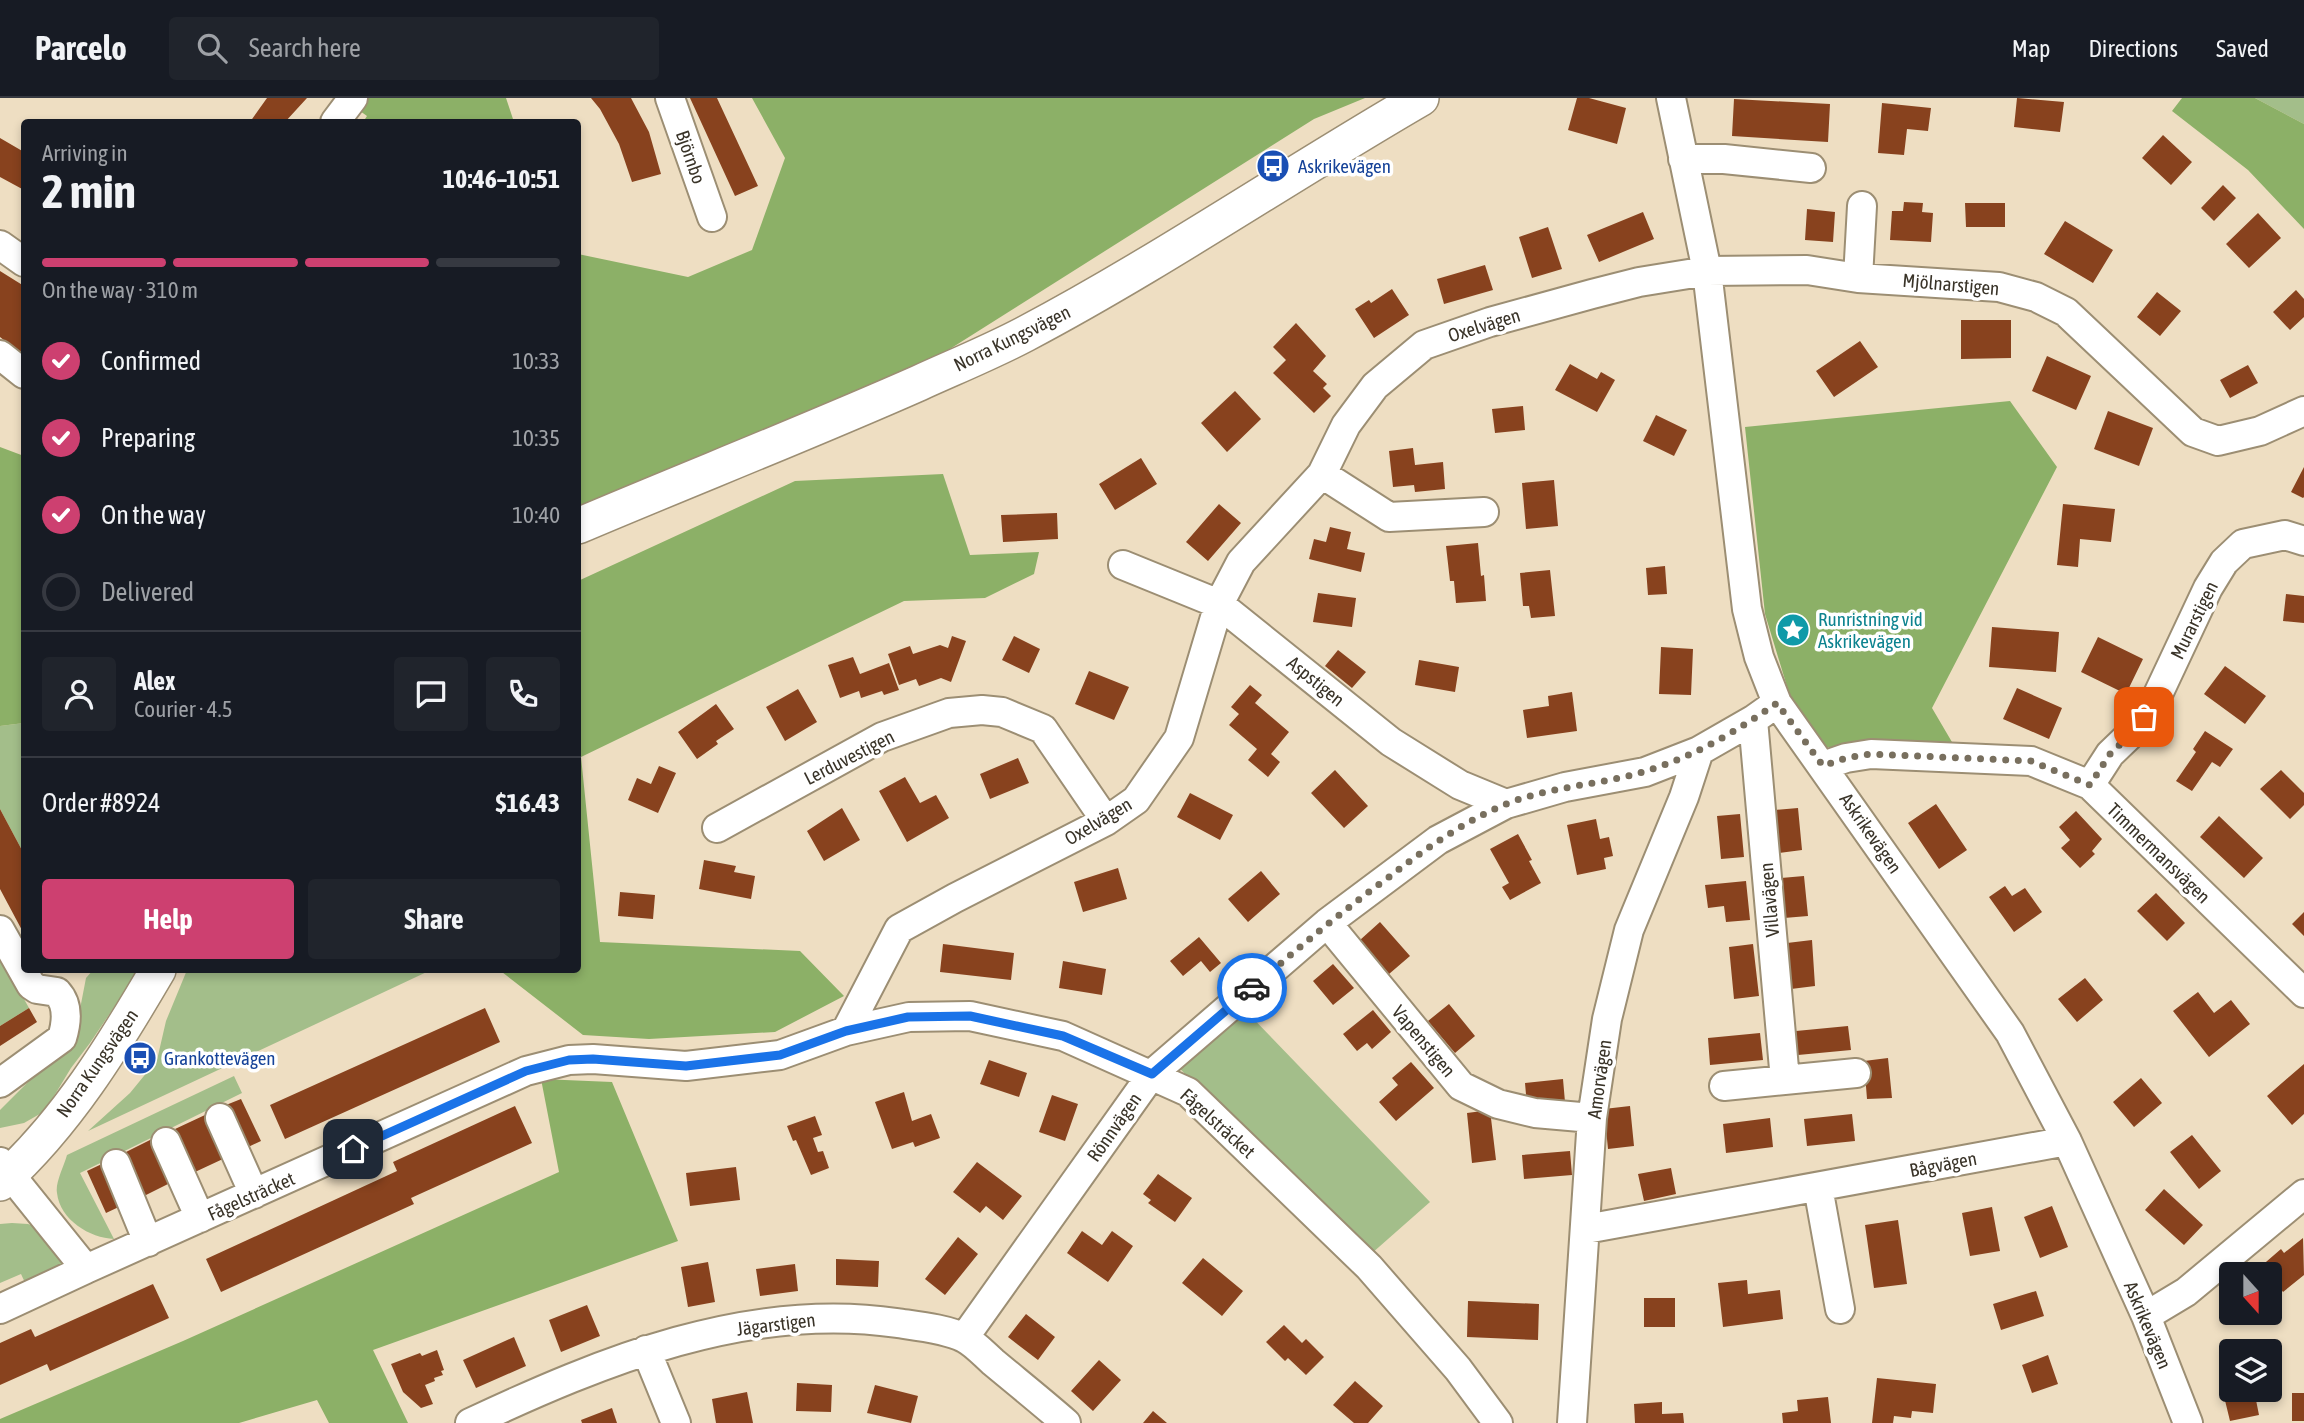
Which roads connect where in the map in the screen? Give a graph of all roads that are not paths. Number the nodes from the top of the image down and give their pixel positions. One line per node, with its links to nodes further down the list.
1 (354, 98): 5 (street)
2 (670, 98): 9 (street, Björnbo)
3 (1420, 98): 19 (main road, Norra Kungsvägen)
4 (1671, 98): 6 (street, Askrikevägen)
5 (337, 119)
6 (1683, 159): 7 (street); 12 (street, Askrikevägen)
7 (1811, 168)
8 (1862, 205): 13 (street)
9 (712, 217)
10 (0, 245): 11 (street)
11 (21, 260)
12 (1707, 271): 13 (street, Mjölnarstigen); 17 (street, Oxelvägen); 23 (street, Askrikevägen)
13 (1858, 278): 16 (street, Mjölnarstigen)
14 (0, 355): 15 (street)
15 (21, 372)
16 (2304, 411)
17 (1322, 474): 18 (street); 22 (street, Oxelvägen)
18 (1484, 512)
19 (581, 525)
20 (2304, 541): 27 (street, Murarstigen)
21 (1122, 565): 22 (street, Aspstigen)
22 (1219, 604): 28 (street, Aspstigen); 29 (street, Oxelvägen)
23 (1777, 703): 24 (street, Rönnvägen); 26 (street, Askrikevägen)
24 (1753, 720): 25 (street, Rönnvägen); 40 (street, Villavägen)
25 (1699, 751): 28 (street, Rönnvägen); 44 (street, Amorvägen)
26 (1823, 766): 27 (street, Timmermansvägen); 45 (street, Askrikevägen)
27 (2090, 785): 36 (street, Timmermansvägen)
28 (1506, 804): 31 (street, Rönnvägen)
29 (1106, 821): 30 (street, Lerduvestigen); 37 (street, Oxelvägen)
30 (717, 828)
31 (1327, 923): 39 (street, Rönnvägen); 44 (street, Vapenstigen)
32 (0, 930): 33 (street)
33 (21, 967)
34 (24, 973): 41 (street)
35 (156, 973): 48 (main road, Norra Kungsvägen)
36 (2304, 993)
37 (846, 1031): 39 (street, Fågelsträcket); 50 (street, Fågelsträcket)
38 (1856, 1073): 40 (street)
39 (1152, 1074): 59 (street, Rönnvägen); 64 (street, Fågelsträcket)
40 (1785, 1080): 42 (street)
41 (0, 1083)
42 (1724, 1086)
43 (219, 1118): 50 (street)
44 (1592, 1118): 53 (street, Amorvägen)
45 (2067, 1141): 49 (street, Bågvägen); 58 (street, Askrikevägen)
46 (166, 1142): 52 (street)
47 (116, 1164): 54 (street)
48 (3, 1173): 55 (street)
49 (1818, 1187): 53 (street, Bågvägen); 57 (street)
50 (254, 1194): 52 (street, Fågelsträcket)
51 (2304, 1194): 58 (street)
52 (200, 1219): 54 (street, Fågelsträcket)
53 (1586, 1229): 65 (street, Amorvägen)
54 (148, 1242): 55 (street, Fågelsträcket)
55 (86, 1269): 56 (street, Fågelsträcket)
56 (0, 1309)
57 (1840, 1309)
58 (2146, 1316): 66 (street, Askrikevägen)
59 (964, 1338): 60 (street, Jägarstigen); 63 (street, Jägarstigen)
60 (646, 1350): 61 (street, Jägarstigen); 62 (street)
61 (470, 1423)
62 (676, 1423)
63 (1066, 1423)
64 (1498, 1423)
65 (1572, 1423)
66 (2188, 1423)

